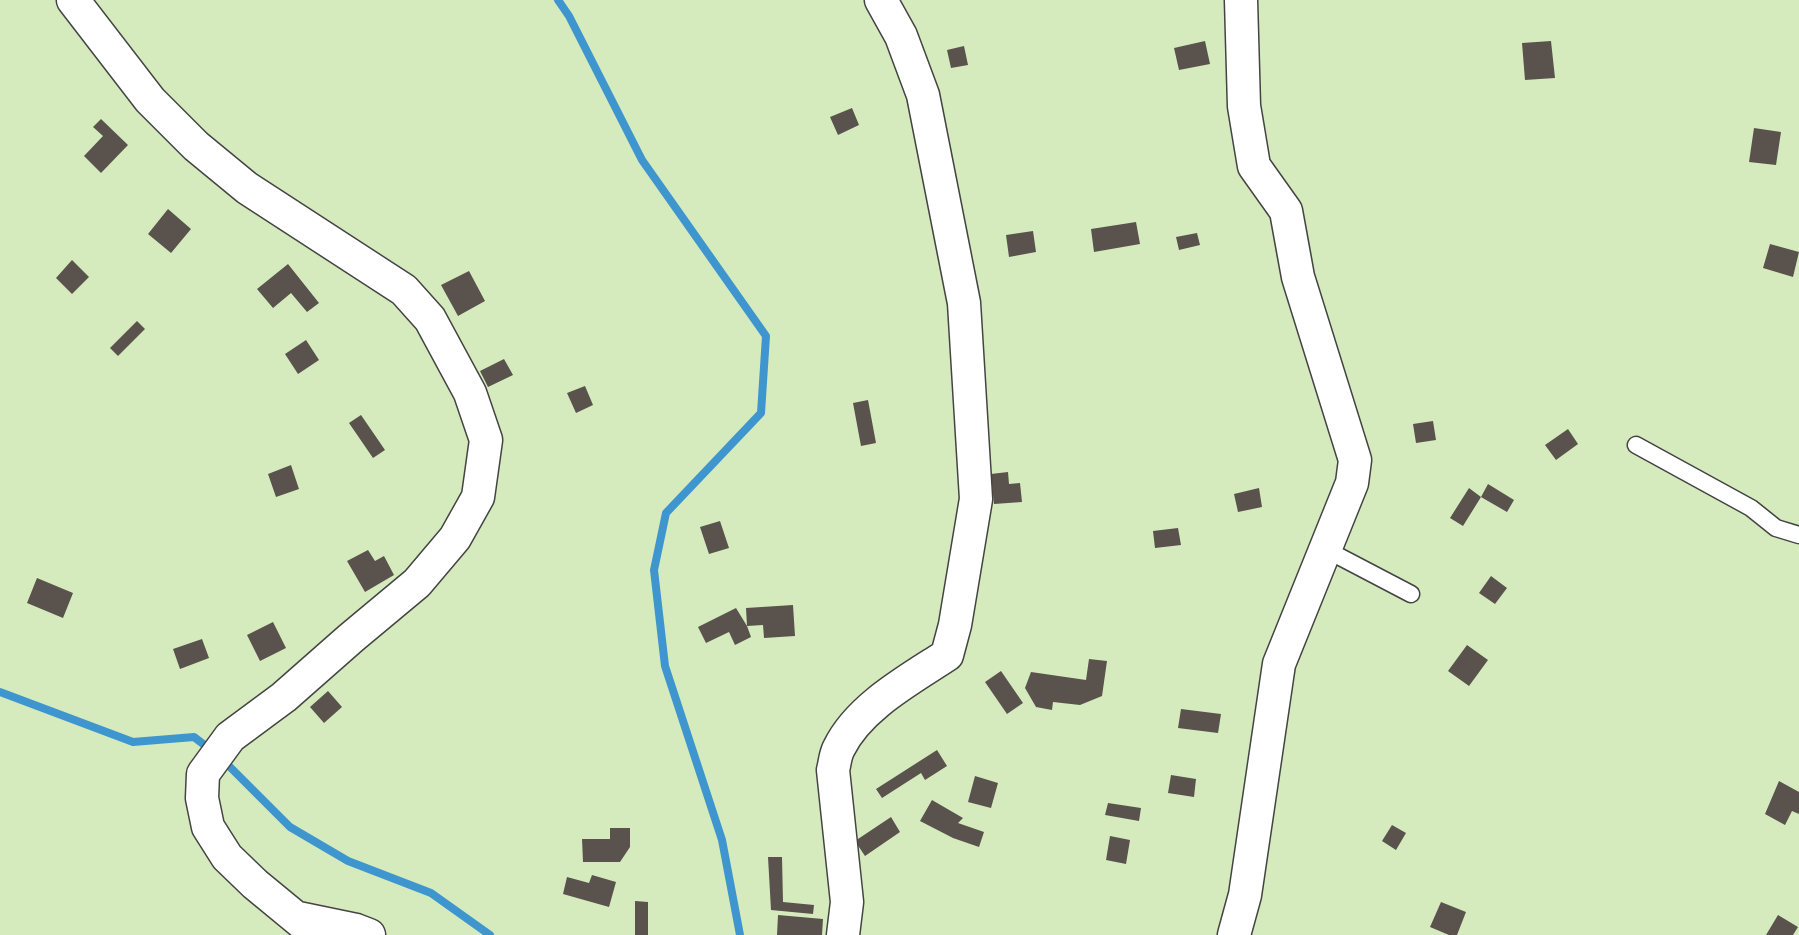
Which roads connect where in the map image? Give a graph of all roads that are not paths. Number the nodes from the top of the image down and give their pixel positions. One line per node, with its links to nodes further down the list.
1 (73, 0): 8 (street)
2 (881, 0): 10 (street)
3 (1241, 0): 6 (street)
4 (1636, 445): 5 (lane)
5 (1799, 535)
6 (1325, 549): 7 (lane); 11 (street)
7 (1411, 594)
8 (308, 927): 9 (street)
9 (369, 935)
10 (843, 935)
11 (1234, 935)

